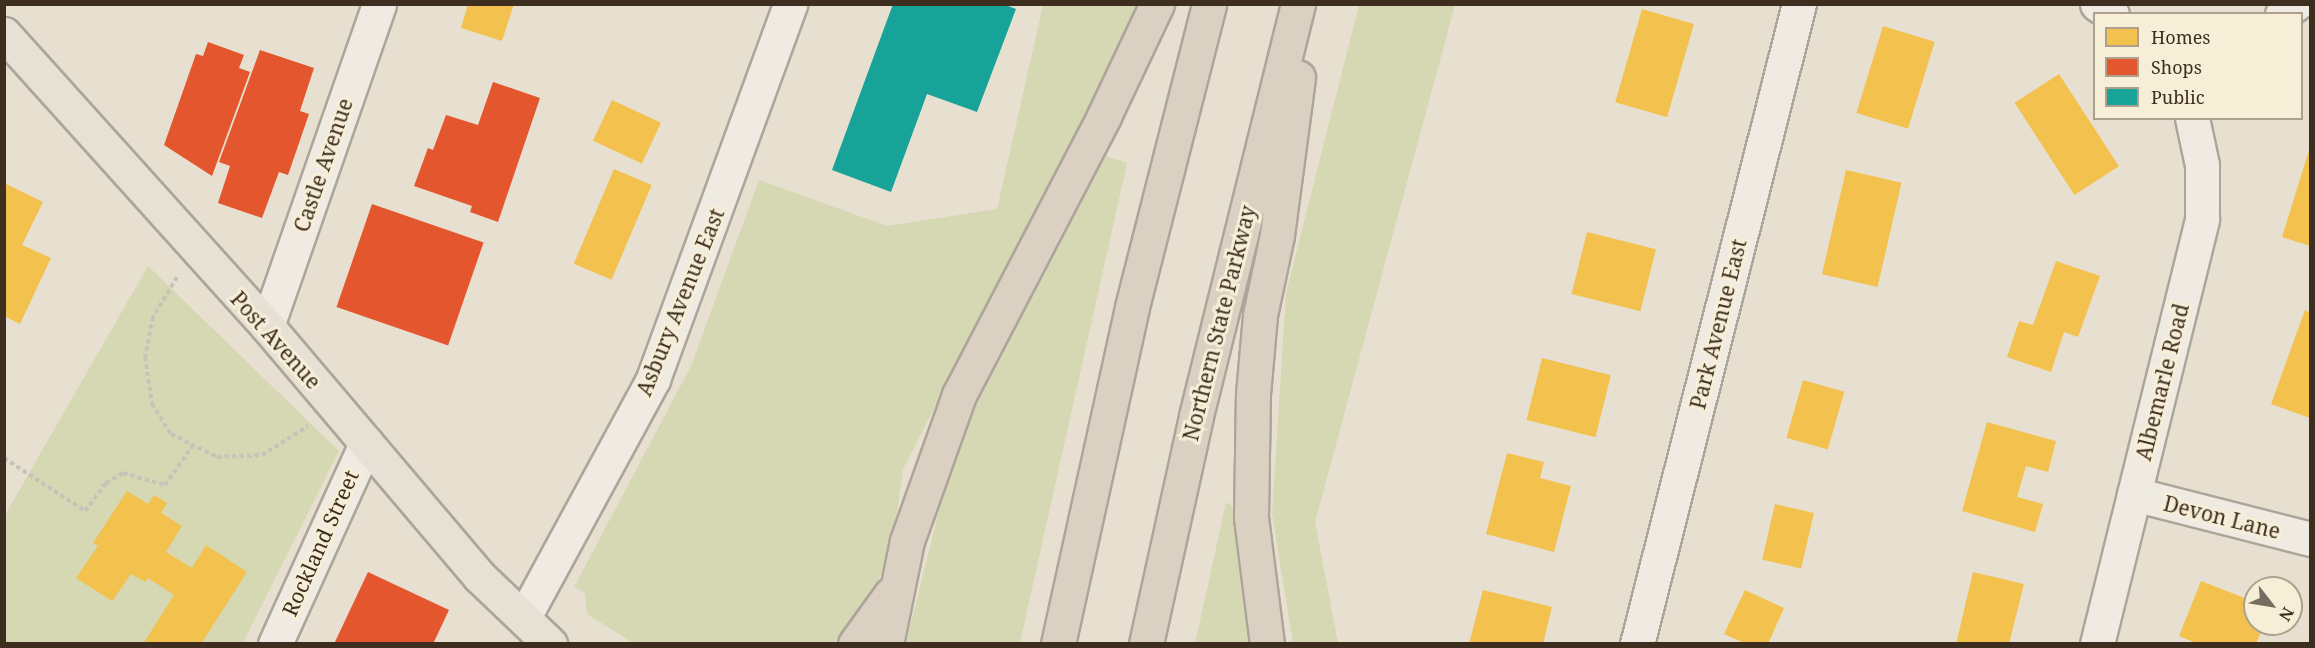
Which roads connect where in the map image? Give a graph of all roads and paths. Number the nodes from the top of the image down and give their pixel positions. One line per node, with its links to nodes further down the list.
1 (380, 4): 11 (street, Castle Avenue)
2 (790, 4): 19 (street, Asbury Avenue East)
3 (1156, 4): 18 (highway)
4 (1209, 4): 24 (highway)
5 (1298, 4): 25 (highway, Northern State Parkway)
6 (1308, 4): 26 (highway)
7 (1800, 4): 27 (street, Park Avenue East)
8 (4, 34): 11 (main road, Post Avenue)
9 (2192, 120): 16 (street, Albemarle Road)
10 (177, 277): 14 (path)
11 (267, 326): 13 (main road, Post Avenue)
12 (308, 426): 14 (path)
13 (366, 443): 19 (main road, Post Avenue); 20 (street, Rockland Street)
14 (193, 445): 15 (path)
15 (4, 458)
16 (2134, 494): 17 (street, Devon Lane); 28 (street, Albemarle Road)
17 (2310, 539)
18 (898, 582): 22 (highway); 23 (highway)
19 (524, 617): 21 (main road, Post Avenue)
20 (275, 644)
21 (550, 644)
22 (855, 644)
23 (886, 644)
24 (1058, 644)
25 (1146, 644)
26 (1267, 644)
27 (1636, 644)
28 (2097, 644)

